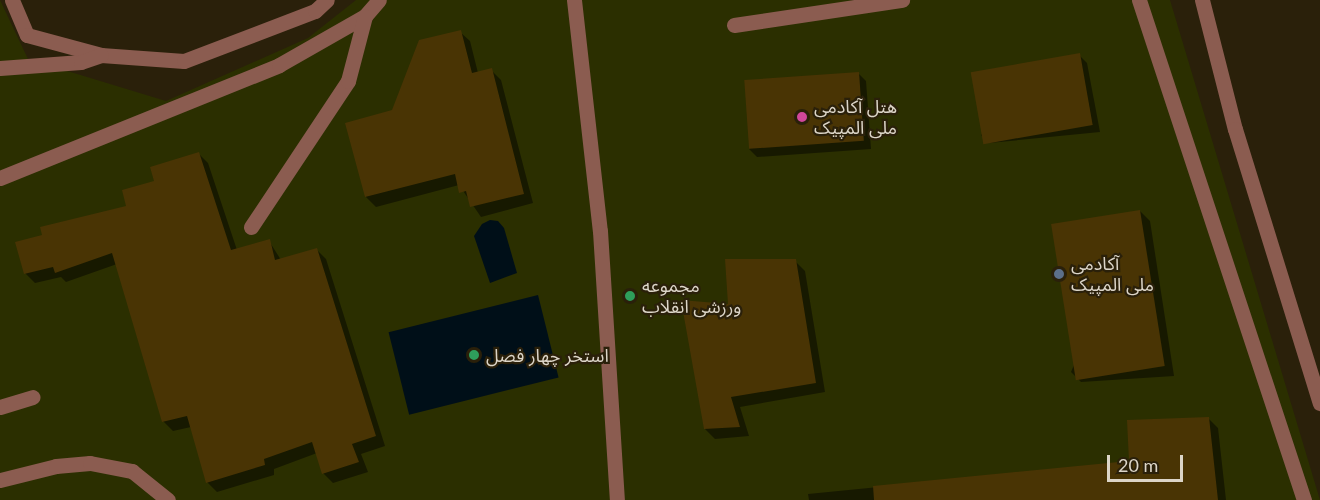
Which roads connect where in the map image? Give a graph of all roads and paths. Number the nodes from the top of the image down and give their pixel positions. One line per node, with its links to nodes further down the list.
1 (12, 0): 11 (lane)
2 (19, 0): 11 (lane)
3 (327, 0): 12 (lane)
4 (379, 0): 9 (lane)
5 (573, 0): 21 (lane)
6 (902, 0): 10 (lane)
7 (1139, 0): 22 (lane)
8 (1202, 0): 17 (lane)
9 (364, 16): 14 (lane); 15 (lane)
10 (734, 25)
11 (27, 35): 12 (lane)
12 (101, 55): 13 (lane)
13 (0, 68)
14 (0, 178)
15 (251, 227)
16 (33, 397): 18 (lane)
17 (1320, 403)
18 (0, 407)
19 (0, 480): 20 (lane)
20 (166, 496)
21 (617, 500)
22 (1304, 500)

